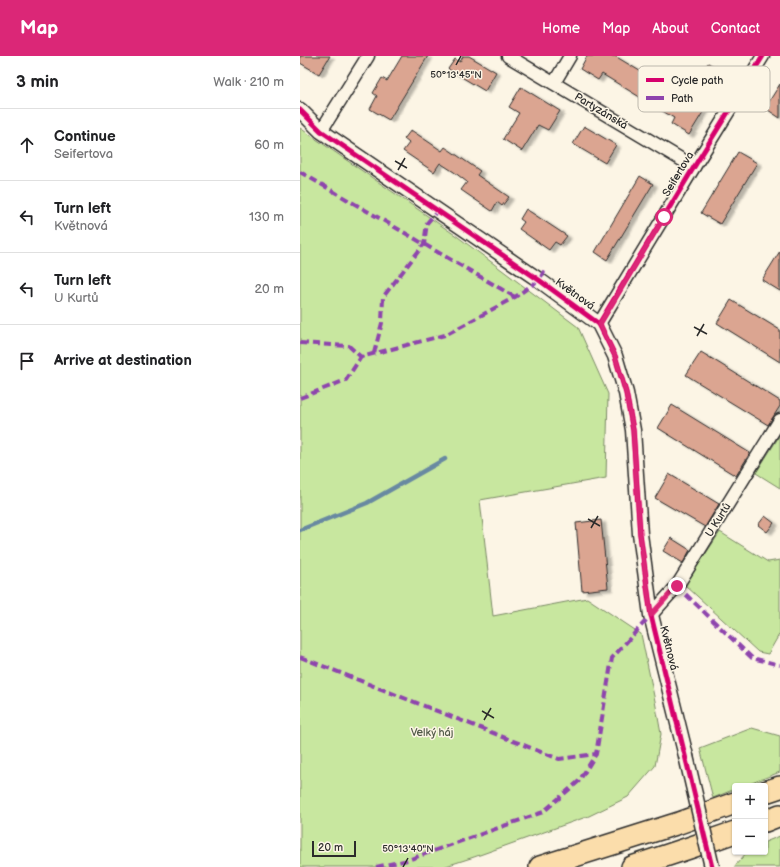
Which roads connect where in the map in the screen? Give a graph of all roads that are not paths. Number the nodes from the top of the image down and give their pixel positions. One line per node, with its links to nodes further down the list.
1 (368, 56): 9 (street)
2 (508, 56): 6 (street, Partyzánská)
3 (570, 56): 6 (street)
4 (762, 56): 5 (street, Seifertova)
5 (756, 66)
6 (554, 83): 10 (street, Partyzánská)
7 (300, 110): 9 (street, Květnová)
8 (728, 112): 10 (street, Seifertova)
9 (321, 131): 11 (street, Květnová)
10 (694, 167): 11 (street, Seifertova)
11 (600, 324): 13 (street, Květnová)
12 (780, 420): 13 (street, U Kurtů)
13 (651, 615): 22 (street, Květnová, bridge)
14 (780, 787): 15 (highway)
15 (768, 791)
16 (732, 804): 20 (highway)
17 (780, 816): 18 (highway)
18 (768, 820)
19 (732, 833): 21 (highway)
20 (540, 867)
21 (632, 867)
22 (712, 867)

